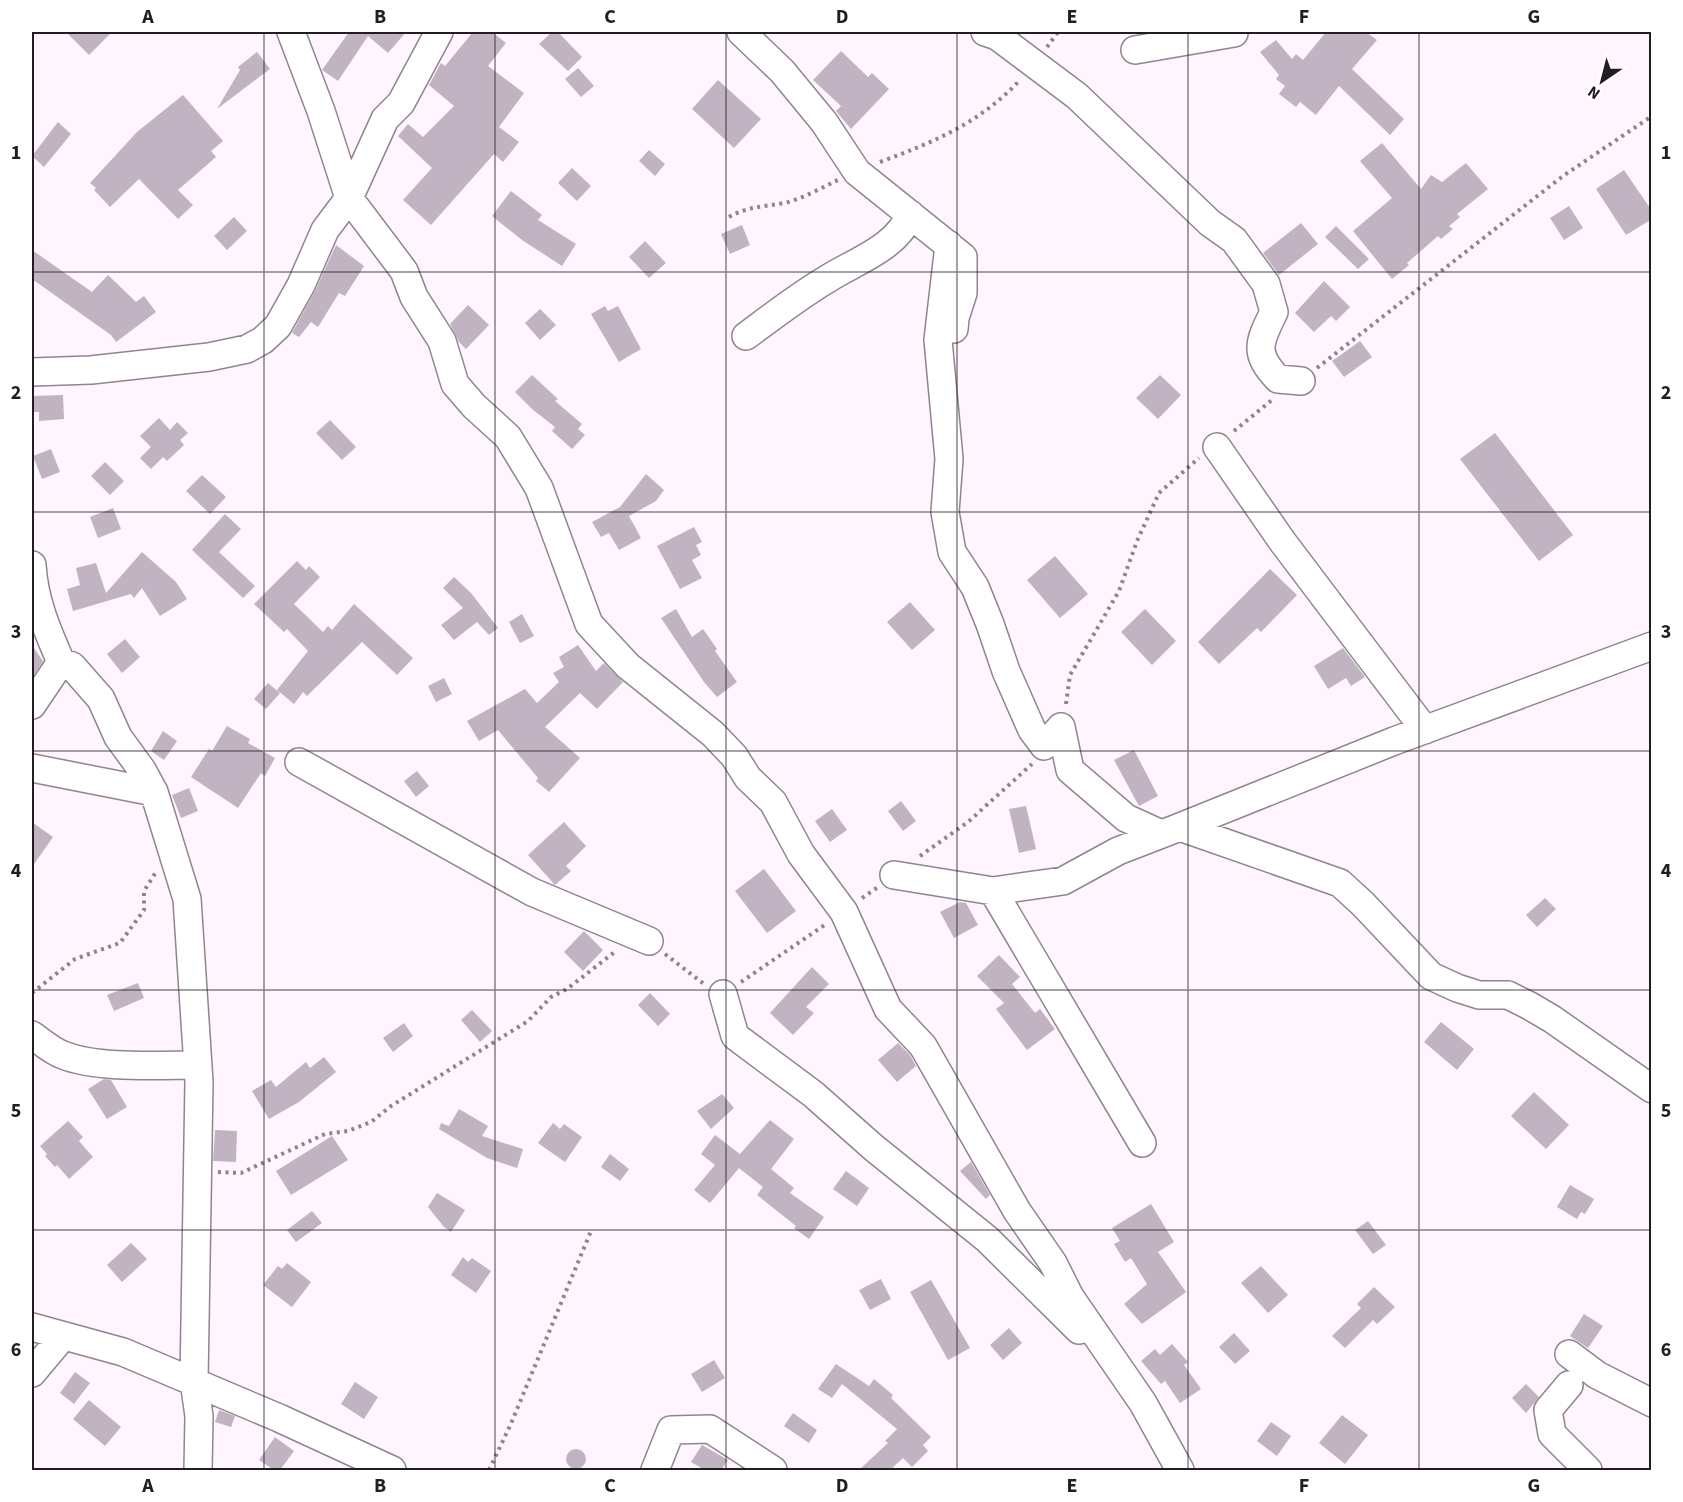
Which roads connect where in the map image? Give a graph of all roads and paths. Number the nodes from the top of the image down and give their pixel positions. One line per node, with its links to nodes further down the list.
1 (291, 32): 11 (street)
2 (439, 32): 11 (street)
3 (741, 32): 10 (street)
4 (985, 32): 8 (street)
5 (1058, 32): 8 (path)
6 (1235, 32): 7 (street)
7 (1135, 50)
8 (1034, 65): 10 (path); 16 (street)
9 (1652, 116): 16 (path)
10 (857, 172): 12 (street); 13 (path)
11 (349, 198): 15 (street); 32 (street)
12 (910, 214): 14 (street); 22 (street)
13 (729, 217)
14 (746, 336)
15 (32, 372)
16 (1301, 381): 17 (path)
17 (1217, 447): 22 (path); 23 (street)
18 (32, 565): 20 (street)
19 (1652, 646): 23 (street)
20 (61, 662): 21 (street); 27 (street)
21 (32, 705)
22 (1061, 727): 28 (street)
23 (1425, 730): 28 (street)
24 (1040, 756): 30 (path)
25 (299, 762): 33 (street)
26 (32, 768): 27 (street)
27 (154, 792): 29 (street)
28 (1170, 830): 31 (street); 38 (street)
29 (174, 856): 34 (path); 37 (street)
30 (894, 875): 31 (street); 32 (path)
31 (993, 891): 39 (street)
32 (844, 912): 35 (path); 46 (street)
33 (649, 941): 35 (path); 40 (path)
34 (32, 993)
35 (723, 994): 46 (street)
36 (32, 1035): 37 (street)
37 (198, 1065): 40 (street)
38 (1652, 1089)
39 (1142, 1143)
40 (196, 1171): 47 (street)
41 (591, 1232): 52 (path)
42 (32, 1327): 43 (street)
43 (63, 1336): 45 (street); 47 (street)
44 (1569, 1354): 49 (street)
45 (32, 1373)
46 (1125, 1377): 55 (street)
47 (194, 1381): 50 (street); 51 (street)
48 (1569, 1385): 56 (street)
49 (1652, 1403)
50 (198, 1470)
51 (392, 1470)
52 (489, 1470)
53 (655, 1470): 54 (street)
54 (773, 1470)
55 (1180, 1470)
56 (1588, 1470)

